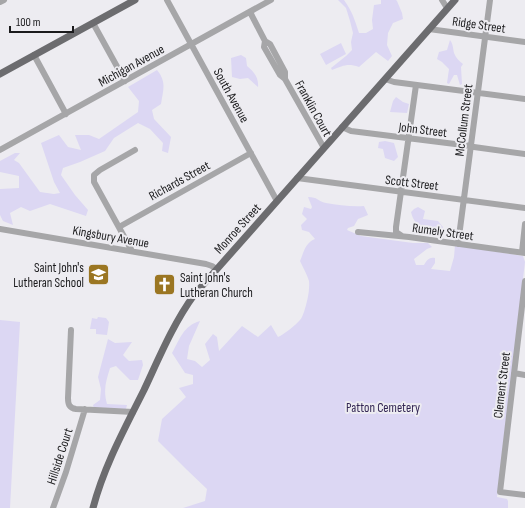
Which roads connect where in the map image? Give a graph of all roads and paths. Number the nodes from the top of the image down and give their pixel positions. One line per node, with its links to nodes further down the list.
1 (4, 0): 8 (street)
2 (135, 0): 11 (main road)
3 (167, 0): 15 (street, South Avenue)
4 (271, 0): 10 (street, Michigan Avenue)
5 (442, 0): 9 (street)
6 (455, 0): 9 (main road, Monroe Street)
7 (490, 0): 13 (street, McCollum Street)
8 (0, 2)
9 (447, 8): 12 (main road, Monroe Street)
10 (250, 12): 15 (street, Michigan Avenue); 27 (street, Franklin Court)
11 (93, 24): 16 (main road); 19 (street)
12 (429, 29): 13 (street, Ridge Street); 18 (main road, Monroe Street)
13 (486, 37): 14 (street, Ridge Street); 21 (street, McCollum Street)
14 (525, 42)
15 (192, 44): 19 (street, Michigan Avenue); 30 (street, South Avenue)
16 (34, 55): 17 (main road); 23 (street)
17 (0, 74)
18 (385, 79): 20 (street); 24 (main road, Monroe Street)
19 (125, 81): 23 (street, Michigan Avenue)
20 (416, 85): 21 (street); 25 (street)
21 (478, 93): 22 (street); 26 (street, McCollum Street)
22 (525, 99)
23 (66, 114): 28 (street, Michigan Avenue)
24 (342, 127): 25 (street, John Street); 27 (main road, Monroe Street)
25 (409, 138): 26 (street, John Street); 33 (street)
26 (471, 146): 31 (street, John Street); 34 (street, McCollum Street)
27 (324, 148): 32 (main road, Monroe Street)
28 (0, 150)
29 (135, 150): 38 (street)
30 (251, 153): 35 (street, South Avenue); 38 (street, Richards Street)
31 (525, 154)
32 (297, 178): 33 (street, Scott Street); 35 (main road, Monroe Street)
33 (401, 192): 34 (street, Scott Street); 41 (street)
34 (464, 200): 36 (street, Scott Street); 42 (street, McCollum Street)
35 (277, 201): 45 (main road, Monroe Street)
36 (525, 208)
37 (525, 224): 44 (street)
38 (118, 226): 43 (street)
39 (0, 229): 43 (street, Kingsbury Avenue)
40 (358, 232): 41 (street, Rumely Street)
41 (402, 236): 42 (street, Rumely Street)
42 (458, 244): 44 (street, Rumely Street)
43 (132, 251): 45 (street, Kingsbury Avenue)
44 (523, 253)
45 (216, 269): 51 (main road, Monroe Street)
46 (525, 281): 48 (street, Clement Street)
47 (71, 330): 50 (street)
48 (514, 373): 49 (street); 52 (street, Clement Street)
49 (525, 375)
50 (85, 410): 51 (street); 53 (street, Hillside Court)
51 (133, 412): 54 (main road, Monroe Street)
52 (525, 495)
53 (52, 508)
54 (93, 508)

